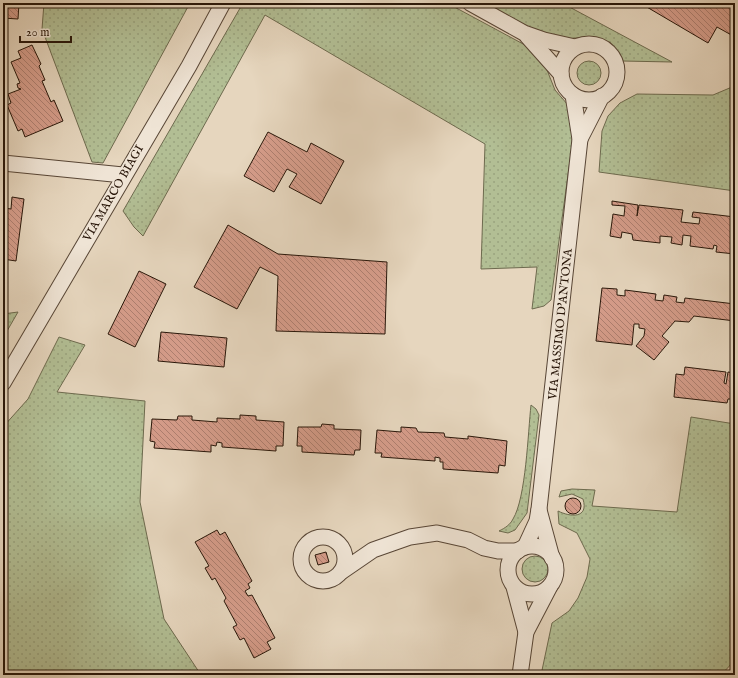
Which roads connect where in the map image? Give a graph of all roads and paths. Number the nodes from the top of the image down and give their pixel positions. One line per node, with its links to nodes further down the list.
1 (223, 3): 10 (street, VIA MARCO BIAGI)
2 (470, 3): 3 (street)
3 (524, 33): 4 (street); 5 (street)
4 (575, 47): 5 (street); 7 (street)
5 (561, 74): 6 (street)
6 (573, 95): 7 (street); 8 (street, VIA MASSIMO D'ANTONA)
7 (602, 96): 8 (street, VIA MASSIMO D'ANTONA)
8 (580, 138): 12 (street, VIA MASSIMO D'ANTONA)
9 (3, 163): 10 (street)
10 (123, 175): 11 (street, VIA MARCO BIAGI)
11 (3, 383)
12 (539, 510): 15 (street, VIA MASSIMO D'ANTONA); 17 (street, VIA MASSIMO D'ANTONA)
13 (340, 546): 16 (street); 18 (street); 18 (street)
14 (484, 548): 15 (street); 16 (street); 19 (street)
15 (522, 549): 17 (street); 19 (street, VIA MASSIMO D'ANTONA)
16 (373, 550): 18 (street)
17 (552, 558): 20 (street, VIA MASSIMO D'ANTONA)
18 (341, 572)
19 (512, 581): 20 (street); 21 (street, VIA MASSIMO D'ANTONA)
20 (550, 586): 21 (street, VIA MASSIMO D'ANTONA)
21 (526, 632): 22 (street, VIA MASSIMO D'ANTONA)
22 (520, 675)

